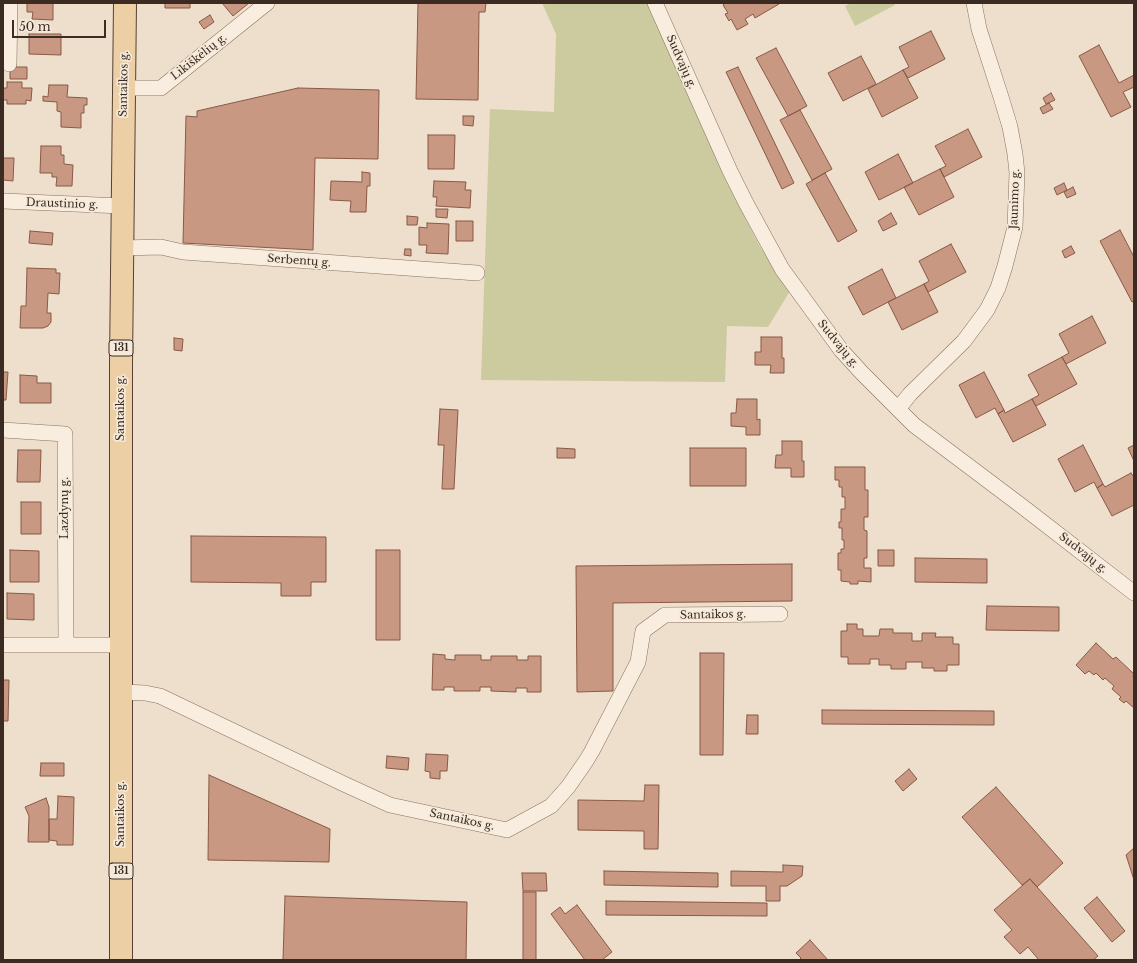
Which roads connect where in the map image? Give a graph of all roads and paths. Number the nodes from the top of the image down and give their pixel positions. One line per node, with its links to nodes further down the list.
1 (10, 3): 6 (street)
2 (124, 3): 7 (main road, Santaikos g. / 131)
3 (267, 3): 7 (street, Likiškėlių g.)
4 (655, 3): 12 (street, Sudvajų g.)
5 (974, 3): 12 (street, Jaunimo g.)
6 (9, 64)
7 (124, 88): 9 (main road, Santaikos g. / 131)
8 (3, 201): 9 (street, Draustinio g.)
9 (122, 206): 10 (main road, Santaikos g. / 131)
10 (122, 248): 11 (street, Serbentų g.); 18 (main road, Santaikos g. / 131)
11 (477, 273)
12 (898, 409): 14 (street, Sudvajų g.)
13 (3, 430): 17 (street, Lazdynų g.)
14 (1134, 593)
15 (780, 614): 19 (street, Santaikos g.)
16 (3, 645): 17 (street)
17 (66, 645): 18 (street)
18 (121, 645): 19 (main road, Santaikos g. / 131)
19 (121, 692): 20 (main road, Santaikos g. / 131)
20 (121, 960)

